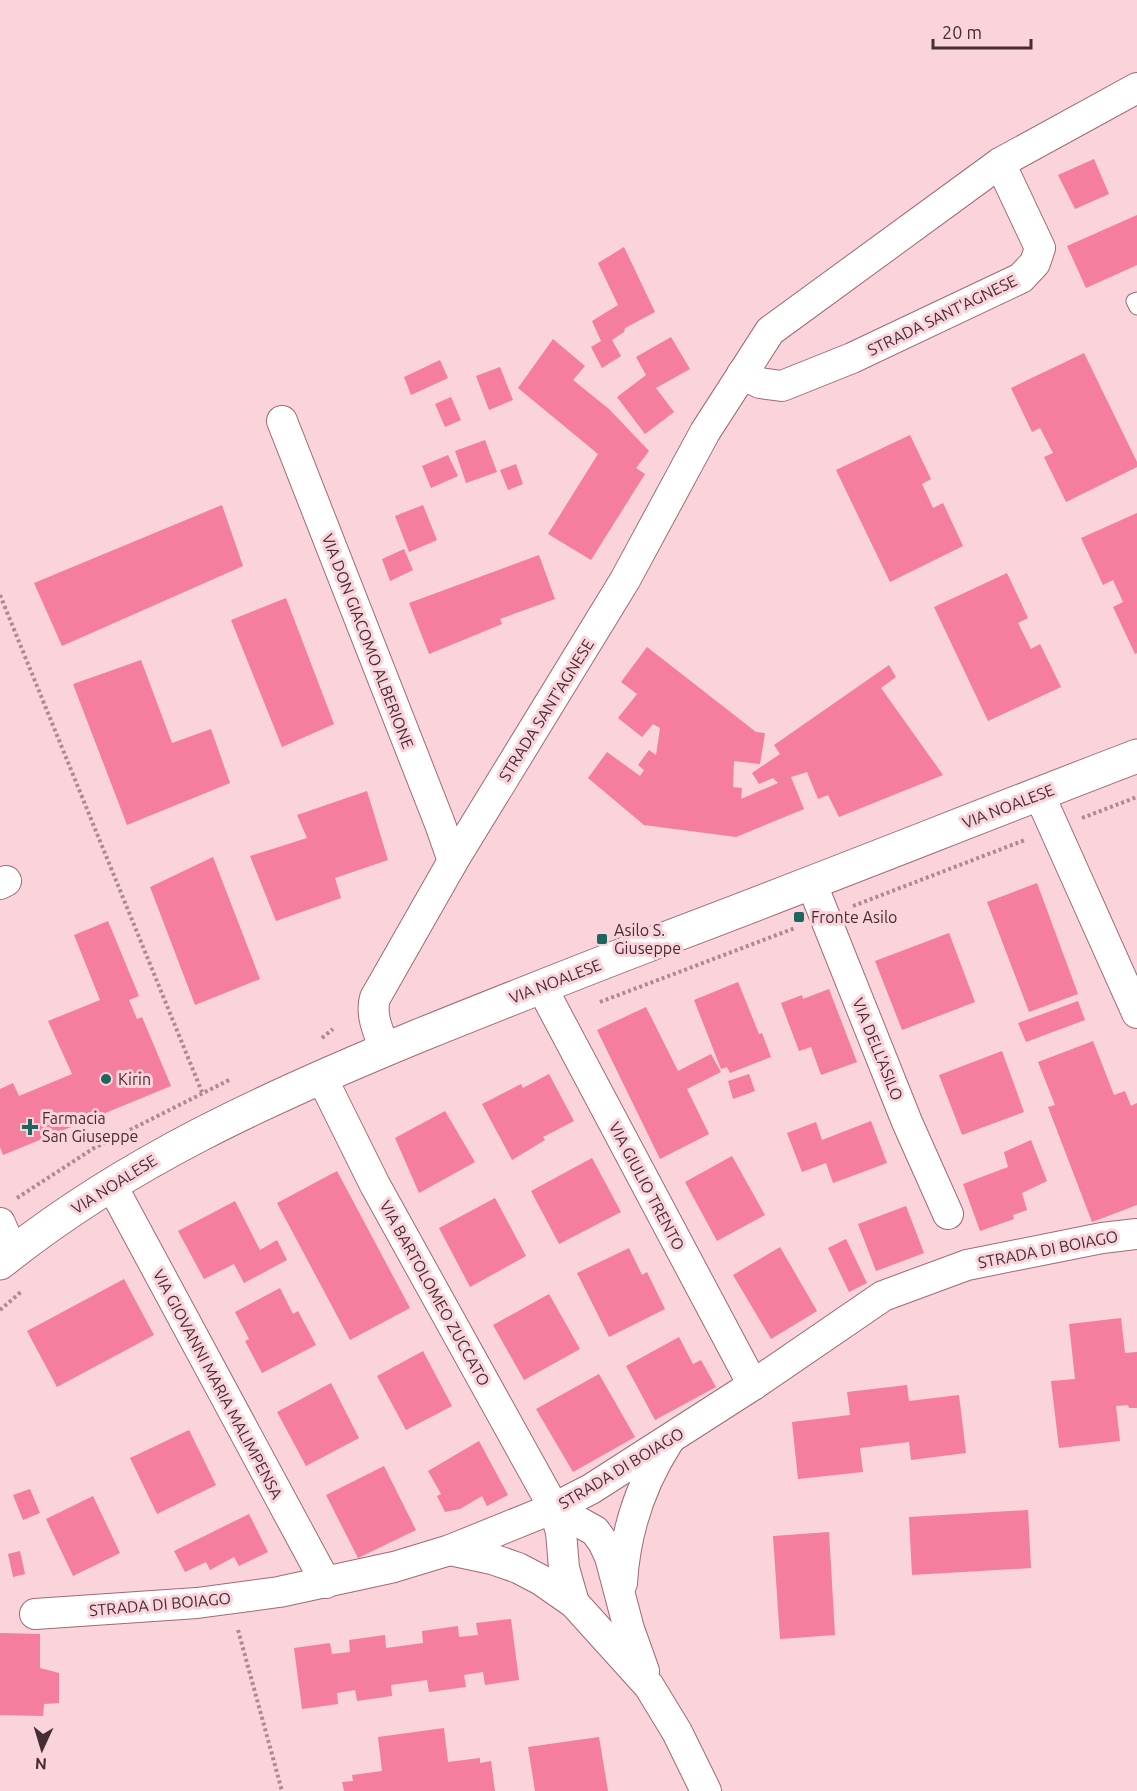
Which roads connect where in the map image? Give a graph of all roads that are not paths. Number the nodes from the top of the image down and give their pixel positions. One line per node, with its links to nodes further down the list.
1 (1137, 88): 2 (street, STRADA SANT'AGNESE)
2 (1000, 162): 5 (street, STRADA SANT'AGNESE); 5 (street, STRADA SANT'AGNESE)
3 (1137, 300): 4 (lane)
4 (1137, 308)
5 (742, 374): 9 (street, STRADA SANT'AGNESE)
6 (282, 421): 9 (street, VIA DON GIACOMO ALBERIONE)
7 (1137, 756): 8 (main road, VIA NOALESE)
8 (1039, 794): 10 (main road, VIA NOALESE); 12 (street)
9 (453, 861): 13 (street, STRADA SANT'AGNESE)
10 (811, 882): 11 (main road, VIA NOALESE); 17 (street, VIA DELL'ASILO)
11 (540, 986): 13 (main road, VIA NOALESE); 20 (street, VIA GIULIO TRENTO)
12 (1137, 1013)
13 (385, 1050): 14 (main road, VIA NOALESE)
14 (321, 1076): 15 (main road, VIA NOALESE); 22 (street, VIA BARTOLOMEO ZUCCATO)
15 (111, 1184): 19 (main road, VIA NOALESE); 24 (street, VIA GIOVANNI MARIA MALIMPENSA)
16 (7, 1212): 19 (street)
17 (948, 1214)
18 (1137, 1234): 20 (street, STRADA DI BOIAGO)
19 (6, 1258)
20 (753, 1385): 21 (street, STRADA DI BOIAGO)
21 (670, 1438): 22 (street, STRADA DI BOIAGO); 26 (street)
22 (563, 1523): 23 (street, STRADA DI BOIAGO); 25 (street); 26 (street)
23 (450, 1550): 24 (street, STRADA DI BOIAGO); 25 (street)
24 (326, 1583): 27 (street, STRADA DI BOIAGO)
25 (574, 1603): 28 (street)
26 (624, 1610): 28 (street)
27 (35, 1614)
28 (650, 1686): 29 (street)
29 (706, 1791)

